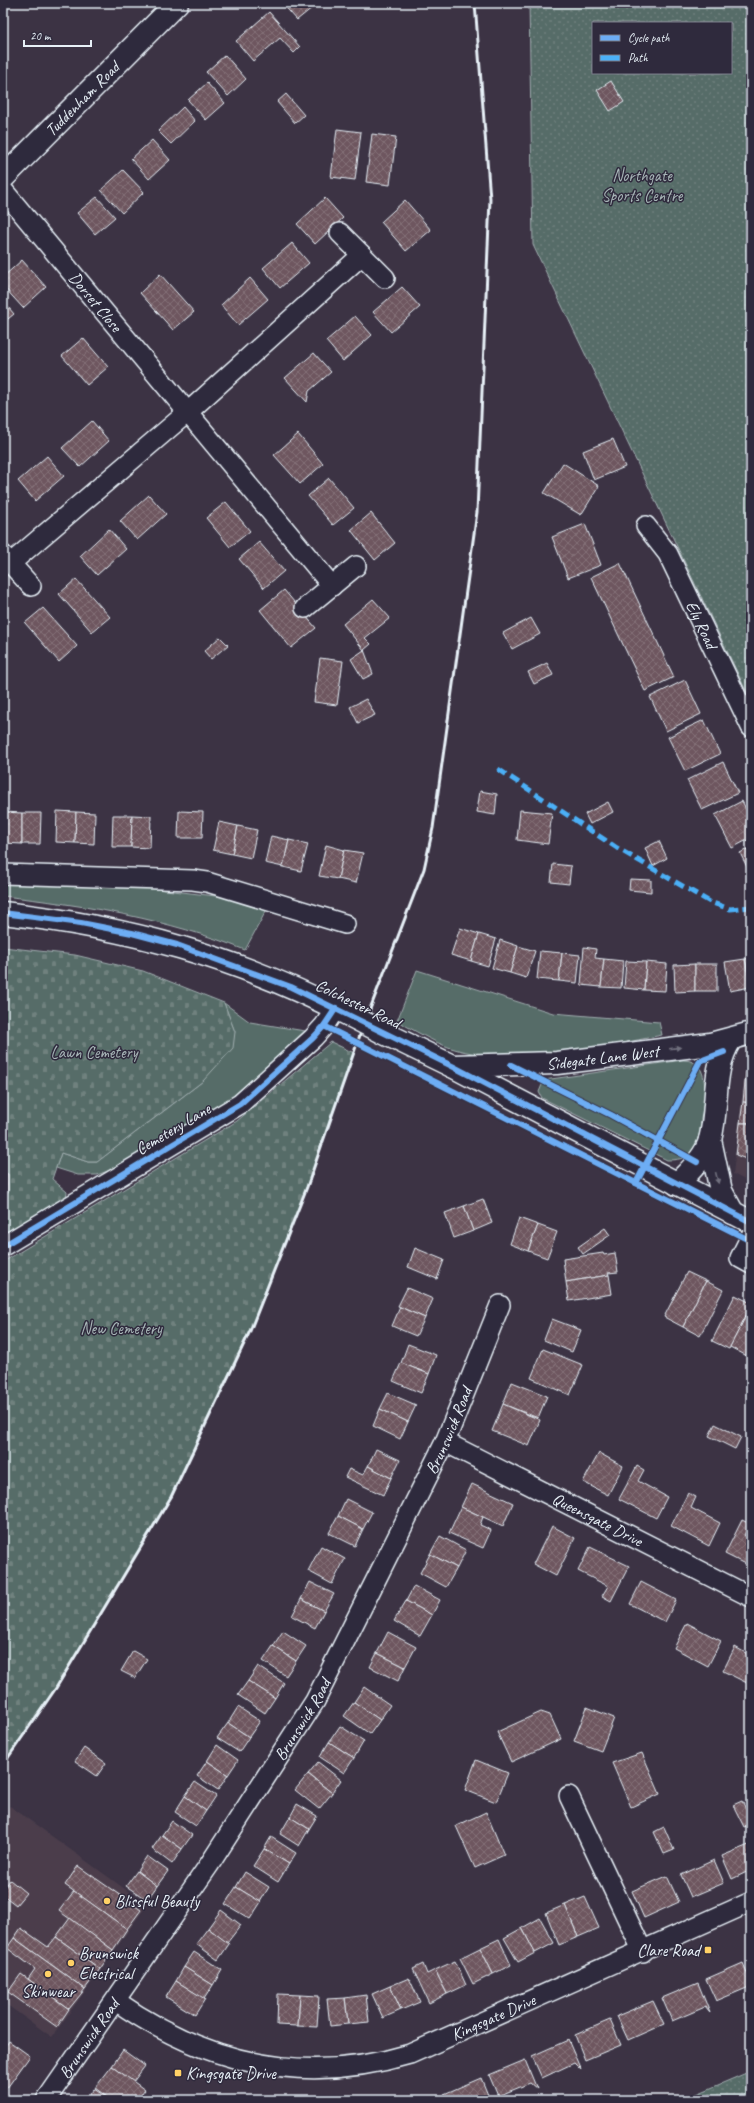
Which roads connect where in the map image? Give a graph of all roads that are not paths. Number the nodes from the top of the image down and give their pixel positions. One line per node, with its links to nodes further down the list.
1 (177, 3): 2 (main road, Tuddenham Road)
2 (3, 178)
3 (3, 190): 7 (street, Dorset Close)
4 (340, 233): 5 (street)
5 (362, 255): 6 (street); 7 (street)
6 (384, 278)
7 (188, 412): 9 (street); 12 (street, Dorset Close)
8 (646, 526): 14 (street, Ely Road)
9 (7, 559): 11 (street)
10 (356, 566): 12 (street)
11 (31, 586)
12 (332, 586): 13 (street)
13 (305, 608)
14 (751, 727)
15 (3, 874): 17 (street)
16 (3, 913): 18 (main road, Colchester Road)
17 (345, 924)
18 (342, 1012): 20 (main road, Colchester Road, bridge); 25 (street, Cemetery Lane)
19 (741, 1036): 20 (main road, Sidegate Lane West, one-way to 19); 21 (main road, Colchester Road)
20 (452, 1066): 22 (main road, Colchester Road)
21 (710, 1140): 22 (main road, Colchester Road); 23 (main road, Colchester Road, one-way to 23)
22 (677, 1184): 23 (main road, Colchester Road)
23 (742, 1218)
24 (751, 1236): 26 (street)
25 (3, 1246)
26 (751, 1264)
27 (500, 1305): 28 (street, Brunswick Road)
28 (445, 1442): 29 (street, Queensgate Drive); 33 (street, Brunswick Road)
29 (751, 1597)
30 (569, 1796): 32 (street)
31 (751, 1902): 32 (street, Kingsgate Drive)
32 (643, 1952): 33 (street, Kingsgate Drive)
33 (116, 2001): 34 (street, Brunswick Road)
34 (46, 2100)

